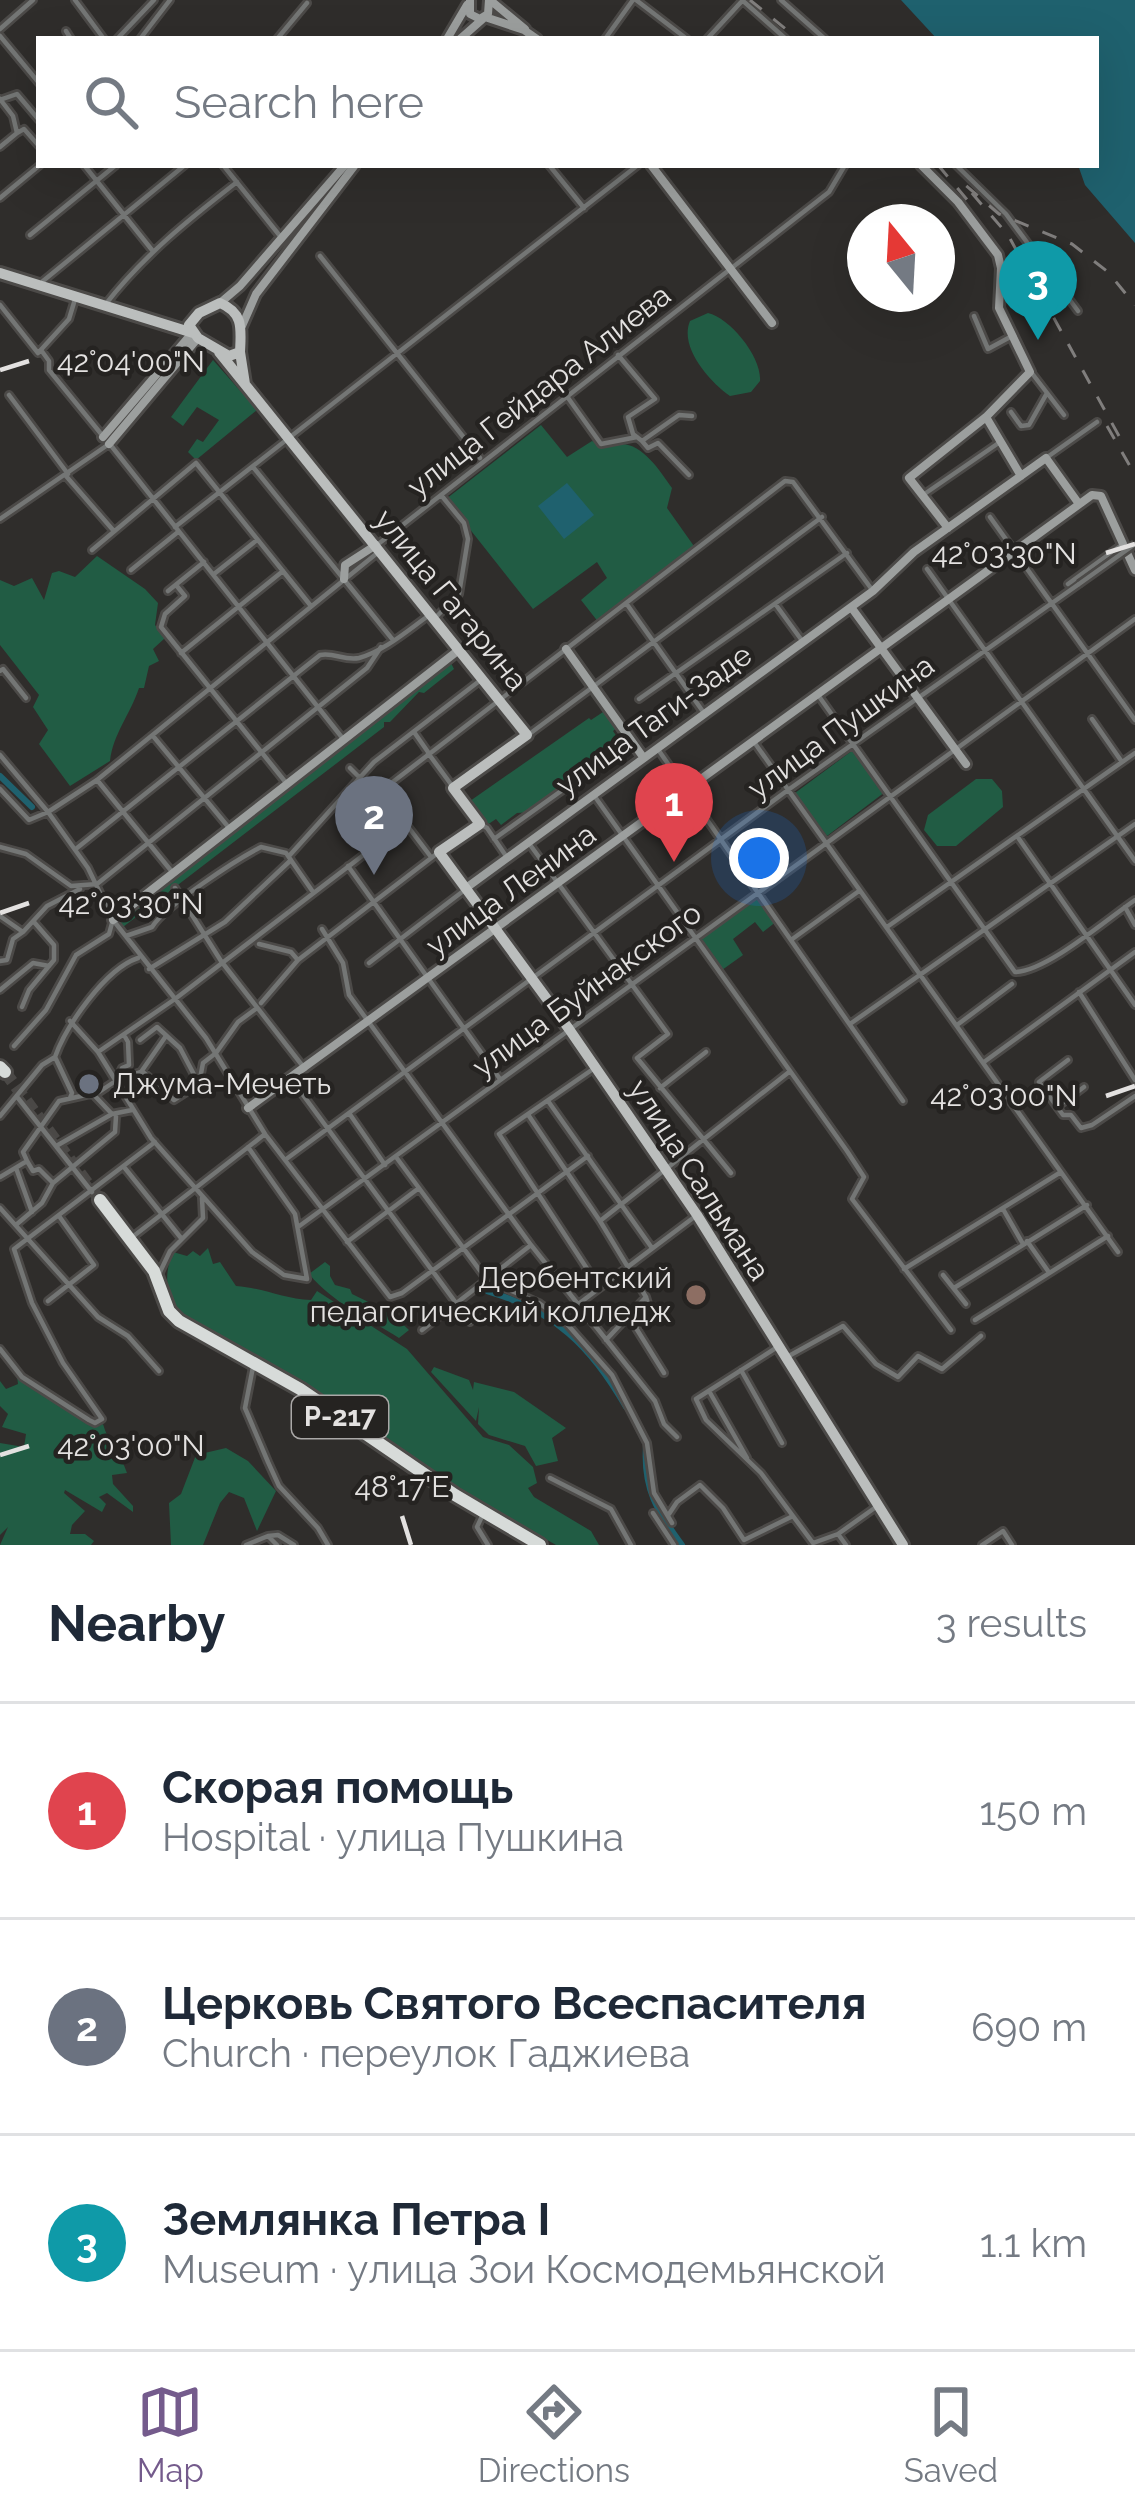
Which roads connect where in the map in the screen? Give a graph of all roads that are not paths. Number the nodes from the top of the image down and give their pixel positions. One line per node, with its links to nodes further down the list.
1 (75, 0): 15 (street)
2 (154, 0): 16 (street)
3 (170, 0): 17 (street)
4 (490, 0): 11 (street); 22 (street)
5 (634, 0): 23 (street); 24 (street)
6 (742, 0): 25 (street); 26 (street)
7 (782, 0): 27 (street)
8 (29, 1): 13 (street)
9 (468, 2): 11 (street); 19 (street)
10 (307, 3): 18 (street)
11 (485, 17): 20 (street); 21 (street)
12 (66, 31): 14 (street)
13 (0, 32): 28 (street)
14 (69, 36)
15 (102, 36)
16 (120, 36)
17 (142, 36)
18 (280, 36)
19 (449, 36)
20 (463, 36)
21 (531, 36)
22 (534, 36)
23 (607, 36)
24 (684, 36)
25 (710, 36)
26 (783, 36)
27 (822, 36)
28 (36, 79)
29 (0, 100): 30 (street); 31 (street)
30 (36, 114)
31 (17, 133): 32 (street); 33 (street)
32 (36, 143)
33 (0, 147)
34 (36, 168): 49 (street)
35 (86, 168): 47 (street)
36 (112, 168): 47 (street)
37 (181, 168): 51 (street)
38 (226, 168): 48 (street)
39 (342, 168): 52 (street)
40 (353, 168): 53 (street)
41 (551, 168): 50 (street)
42 (634, 168): 50 (street)
43 (653, 168): 59 (street)
44 (843, 168): 59 (street, улица Гейдара Алиева)
45 (924, 168): 74 (street)
46 (959, 168): 67 (street)
47 (96, 180): 51 (street); 54 (street)
48 (237, 182): 55 (street); 56 (street)
49 (0, 198)
50 (584, 208): 78 (street)
51 (123, 214): 56 (street); 62 (street)
52 (296, 220): 53 (street); 55 (street)
53 (308, 227): 61 (street)
54 (30, 235)
55 (281, 238): 58 (street)
56 (153, 251): 66 (street)
57 (320, 256): 78 (street)
58 (257, 267): 61 (street); 64 (street)
59 (731, 268): 71 (street); 79 (street, улица Гейдара Алиева)
60 (0, 273): 62 (main road)
61 (270, 278): 72 (street)
62 (39, 285): 63 (main road)
63 (76, 296): 66 (main road); 75 (street)
64 (220, 303): 68 (main road); 72 (main road)
65 (0, 305): 75 (street)
66 (105, 305): 70 (main road)
67 (1078, 311)
68 (199, 313): 70 (main road); 73 (main road)
69 (974, 316): 74 (street)
70 (156, 322): 73 (main road)
71 (772, 323)
72 (241, 328): 77 (main road)
73 (196, 335): 76 (main road); 91 (street)
74 (1012, 336): 80 (street)
75 (39, 352): 91 (street)
76 (219, 352): 77 (main road); 89 (main road, улица Гагарина)
77 (240, 352): 89 (main road, улица Гагарина)
78 (399, 354): 89 (street); 94 (street)
79 (619, 355): 83 (street, улица Гейдара Алиева); 90 (street)
80 (1030, 371): 81 (street); 87 (street)
81 (1047, 393): 84 (street); 85 (street)
82 (9, 395): 96 (street)
83 (566, 395): 90 (street); 94 (street, улица Гейдара Алиева)
84 (1011, 412)
85 (1064, 415)
86 (692, 416): 90 (street)
87 (986, 417): 92 (street); 101 (street)
88 (1097, 422): 93 (street)
89 (291, 438): 95 (street); 113 (main road, улица Гагарина)
90 (640, 439): 97 (street)
91 (106, 440): 96 (street); 102 (street)
92 (1000, 442): 98 (street); 101 (street)
93 (1046, 458): 98 (street, улица Таги-Заде); 103 (street)
94 (482, 460): 100 (street, улица Гейдара Алиева)
95 (253, 467): 99 (street); 123 (street)
96 (67, 475): 106 (street); 109 (street)
97 (688, 475)
98 (1021, 476): 107 (street, улица Таги-Заде)
99 (220, 491): 102 (street); 108 (street); 110 (street)
100 (441, 495): 113 (street, улица Гейдара Алиева); 135 (street)
101 (923, 495): 107 (street)
102 (153, 499): 108 (street); 109 (street)
103 (1079, 505): 111 (street, улица Ленина); 115 (street, улица Ленина)
104 (822, 517): 116 (street); 129 (street); 139 (street)
105 (990, 517): 115 (street)
106 (0, 519)
107 (948, 528): 127 (street, улица Таги-Заде)
108 (177, 529): 117 (street); 120 (street)
109 (113, 530): 114 (street)
110 (258, 539): 121 (street); 122 (street)
111 (1123, 544): 119 (street); 124 (street)
112 (1135, 544): 130 (street, улица Пушкина, bridge)
113 (377, 545): 123 (street); 135 (main road, улица Гагарина)
114 (92, 550)
115 (1014, 552): 128 (street, улица Ленина); 130 (street)
116 (847, 553): 127 (street); 131 (street)
117 (203, 562): 122 (street); 125 (street)
118 (927, 569): 128 (street)
119 (1135, 569)
120 (131, 570)
121 (283, 571): 132 (street); 133 (street)
122 (214, 574): 132 (street)
123 (344, 579): 133 (street); 137 (street)
124 (1068, 584)
125 (176, 585): 126 (street); 147 (street)
126 (168, 591)
127 (873, 592): 134 (street, улица Таги-Заде)
128 (949, 600): 143 (street, улица Ленина); 144 (street)
129 (626, 603): 139 (street); 145 (street)
130 (1052, 603): 144 (street, улица Пушкина); 146 (street)
131 (776, 604): 140 (street); 150 (street)
132 (240, 606): 138 (street); 147 (street)
133 (311, 606): 138 (street)
134 (851, 607): 140 (street, улица Таги-Заде); 143 (street)
135 (434, 615): 137 (street); 142 (main road, улица Гагарина); 151 (main road, улица Гагарина)
136 (1135, 619): 146 (street, улица Буйнакского)
137 (394, 640): 141 (street)
138 (268, 641): 149 (street); 152 (street)
139 (653, 642): 150 (street); 153 (street)
140 (803, 642): 161 (street, улица Таги-Заде)
141 (381, 647): 149 (street); 160 (street)
142 (460, 649): 151 (main road, улица Гагарина); 168 (street)
143 (881, 649): 154 (street, улица Ленина); 156 (street)
144 (984, 649): 156 (street, улица Пушкина); 159 (street)
145 (566, 650): 153 (street); 157 (street)
146 (1089, 652): 159 (street, улица Буйнакского); 163 (street)
147 (181, 653): 152 (street)
148 (0, 671): 155 (street)
149 (295, 674): 160 (street); 164 (street)
150 (676, 674): 158 (street); 161 (street)
151 (483, 678): 157 (main road, улица Гагарина); 165 (street)
152 (209, 687): 164 (street); 166 (street)
153 (593, 687): 167 (street); 169 (street)
154 (818, 695): 170 (street, улица Ленина); 171 (street)
155 (26, 698)
156 (917, 698): 171 (street, улица Пушкина); 173 (street)
157 (500, 699): 167 (main road, улица Гагарина); 175 (street); 186 (main road, улица Гагарина)
158 (639, 699)
159 (1021, 701): 173 (street, улица Буйнакского); 188 (street)
160 (319, 707): 168 (street); 174 (street)
161 (704, 713): 172 (street, улица Таги-Заде)
162 (1092, 718): 179 (street)
163 (1135, 720)
164 (237, 721): 174 (street); 181 (street)
165 (414, 732): 175 (street); 183 (street)
166 (152, 734): 181 (street); 184 (street)
167 (529, 735): 186 (main road)
168 (344, 740): 185 (street)
169 (632, 740): 178 (street); 204 (street)
170 (754, 742): 189 (street); 191 (street, улица Ленина)
171 (853, 744): 189 (street, улица Пушкина); 194 (street)
172 (657, 748): 178 (street, улица Таги-Заде); 191 (street)
173 (955, 749): 180 (street); 194 (street, улица Буйнакского)
174 (262, 752): 185 (street); 193 (street)
175 (428, 752): 186 (street); 190 (street)
176 (1135, 753): 179 (street)
177 (0, 755): 196 (street)
178 (643, 757): 192 (street, улица Таги-Заде)
179 (1122, 762): 188 (street)
180 (966, 764)
181 (178, 766): 193 (street); 195 (street)
182 (350, 768): 183 (street)
183 (361, 777): 190 (street); 213 (street)
184 (97, 780): 195 (street); 196 (street)
185 (287, 784): 200 (street)
186 (454, 788): 199 (main road)
187 (0, 789): 196 (street)
188 (1083, 789): 201 (street); 202 (street)
189 (788, 790): 205 (street, улица Пушкина); 208 (street)
190 (381, 791): 197 (street)
191 (687, 791): 203 (street, улица Ленина); 205 (street)
192 (593, 794): 203 (street); 207 (street, улица Таги-Заде)
193 (204, 796): 200 (street); 206 (street)
194 (891, 796): 208 (street, улица Буйнакского); 217 (street)
195 (122, 811): 206 (street); 210 (street)
196 (49, 812): 210 (street)
197 (404, 824): 211 (street); 215 (street)
198 (1135, 824): 202 (street)
199 (480, 825): 204 (street); 211 (main road)
200 (230, 829): 216 (street)
201 (1017, 836): 217 (street); 218 (street)
202 (1118, 836): 214 (street); 218 (street)
203 (624, 837): 220 (street, улица Ленина); 222 (street)
204 (494, 839): 212 (street)
205 (721, 840): 222 (street, улица Пушкина); 227 (street)
206 (148, 842): 216 (street); 219 (street)
207 (528, 842): 212 (street, улица Таги-Заде); 220 (street)
208 (826, 843): 225 (street); 227 (street, улица Буйнакского)
209 (0, 847): 221 (street)
210 (75, 850): 219 (street)
211 (435, 855): 224 (main road, улица Сальмана); 230 (street)
212 (507, 857): 224 (street, улица Таги-Заде)
213 (290, 858): 226 (street); 229 (street); 244 (street)
214 (1135, 861)
215 (348, 866): 226 (street); 230 (street)
216 (173, 873): 234 (street)
217 (951, 881): 236 (street); 239 (street)
218 (1052, 882): 239 (street); 242 (street)
219 (97, 884): 221 (street); 234 (street)
220 (559, 884): 238 (street, улица Ленина); 241 (street)
221 (83, 885): 233 (street)
222 (659, 886): 241 (street, улица Пушкина); 246 (street)
223 (175, 888): 229 (street)
224 (463, 890): 238 (main road, улица Сальмана); 247 (street, улица Таги-Заде)
225 (860, 890): 236 (street); 249 (street)
226 (313, 892): 248 (street)
227 (758, 892): 246 (street, улица Буйнакского); 249 (street)
228 (1135, 900): 231 (street)
229 (184, 901): 243 (street); 244 (street)
230 (374, 903): 245 (street); 247 (street)
231 (1125, 907): 235 (street); 242 (street)
232 (0, 916): 240 (street)
233 (34, 922): 240 (street); 255 (street)
234 (117, 923): 243 (street); 259 (street)
235 (1135, 925)
236 (887, 927): 260 (street)
237 (322, 929): 245 (street)
238 (496, 930): 261 (street, улица Ленина); 262 (main road, улица Сальмана)
239 (985, 930): 242 (street); 260 (street)
240 (23, 932): 253 (street)
241 (593, 932): 262 (street, улица Пушкина); 263 (street)
242 (1087, 933): 257 (street)
243 (126, 936): 251 (street)
244 (207, 936): 254 (street); 258 (street)
245 (328, 937): 252 (street); 272 (street)
246 (696, 937): 263 (street, улица Буйнакского); 291 (street)
247 (398, 938): 256 (street, улица Таги-Заде); 261 (street)
248 (257, 940): 252 (street); 254 (street)
249 (791, 940): 273 (street)
250 (1135, 952): 257 (street)
251 (140, 957): 258 (street); 271 (street)
252 (298, 960): 268 (street)
253 (0, 961)
254 (221, 961): 267 (street); 268 (street)
255 (52, 963): 259 (street); 265 (street); 270 (street)
256 (369, 963)
257 (1111, 968): 266 (street); 269 (street)
258 (149, 969): 267 (street)
259 (71, 970): 280 (street)
260 (920, 974): 273 (street); 274 (street)
261 (429, 980): 272 (street, улица Ленина); 275 (street)
262 (533, 980): 275 (street, улица Пушкина); 276 (main road, улица Сальмана)
263 (632, 983): 276 (street, улица Буйнакского); 297 (street)
264 (1012, 984): 274 (street)
265 (0, 990)
266 (1079, 992): 286 (street); 295 (street)
267 (175, 999): 277 (street); 283 (street)
268 (259, 1005): 283 (street); 288 (street)
269 (1135, 1005)
270 (22, 1007)
271 (70, 1022): 281 (street); 284 (street)
272 (370, 1022): 288 (street, улица Ленина); 289 (street)
273 (850, 1024): 304 (street)
274 (957, 1025): 286 (street)
275 (464, 1029): 289 (street, улица Пушкина); 293 (street)
276 (569, 1029): 287 (main road, улица Сальмана); 293 (street, улица Буйнакского)
277 (124, 1035): 279 (street); 281 (street)
278 (166, 1036): 279 (street); 290 (street); 296 (street)
279 (134, 1041): 294 (street)
280 (14, 1046)
281 (98, 1052): 294 (street)
282 (706, 1052): 297 (street)
283 (216, 1053): 296 (street); 306 (street)
284 (56, 1057): 301 (street); 302 (street)
285 (1068, 1060): 305 (street)
286 (983, 1062): 330 (street)
287 (596, 1067): 303 (street); 328 (main road, улица Сальмана)
288 (304, 1069): 292 (street, улица Ленина)
289 (406, 1071): 308 (street, улица Пушкина); 312 (street)
290 (141, 1072): 294 (street); 296 (street)
291 (789, 1072): 316 (street); 364 (street)
292 (291, 1079): 306 (street, улица Ленина); 314 (street)
293 (500, 1079): 312 (street, улица Буйнакского)
294 (117, 1080): 299 (street); 307 (street)
295 (1135, 1080)
296 (199, 1084)
297 (661, 1088): 316 (street)
298 (1084, 1088): 305 (street)
299 (93, 1094): 302 (street); 309 (street)
300 (1135, 1096): 305 (street)
301 (18, 1098): 310 (street); 313 (street)
302 (70, 1098): 313 (street)
303 (548, 1101): 311 (street); 320 (street)
304 (903, 1101)
305 (1057, 1107)
306 (248, 1108): 315 (street)
307 (132, 1110): 309 (street); 317 (street)
308 (349, 1113): 314 (street, улица Пушкина); 324 (street)
309 (114, 1115): 318 (street); 325 (street)
310 (0, 1116)
311 (529, 1116): 329 (street); 337 (street)
312 (443, 1121): 321 (street, улица Буйнакского); 346 (street)
313 (40, 1127): 318 (street); 323 (street)
314 (327, 1129): 322 (street, улица Пушкина); 333 (street)
315 (265, 1134): 319 (street); 322 (street)
316 (704, 1140): 328 (street); 332 (street)
317 (155, 1142): 326 (street); 336 (street)
318 (55, 1146): 325 (street)
319 (248, 1147): 336 (street); 352 (street)
320 (588, 1156): 329 (street); 339 (street)
321 (395, 1157): 324 (street, улица Буйнакского); 335 (street)
322 (285, 1160): 341 (street)
323 (27, 1161): 327 (street); 334 (street)
324 (385, 1165): 333 (street, улица Буйнакского)
325 (72, 1167): 334 (street); 338 (street)
326 (124, 1167): 338 (street); 347 (street)
327 (16, 1168): 331 (street); 344 (street)
328 (666, 1170): 339 (street); 348 (main road, улица Сальмана)
329 (566, 1171): 337 (street); 350 (street)
330 (1061, 1172): 340 (street); 342 (street)
331 (2, 1173)
332 (731, 1173)
333 (364, 1180): 341 (street, улица Буйнакского); 345 (street)
334 (53, 1183): 344 (street)
335 (419, 1187): 345 (street); 360 (street)
336 (198, 1190): 347 (street); 352 (street); 355 (street)
337 (537, 1191): 346 (street); 371 (street)
338 (96, 1196): 349 (street); 368 (highway, Р-217)
339 (622, 1205): 350 (street); 361 (street)
340 (1087, 1205): 354 (street); 358 (street)
341 (323, 1209): 352 (street, улица Буйнакского); 357 (street)
342 (1003, 1209): 358 (street); 364 (street)
343 (0, 1211): 351 (street)
344 (32, 1212): 351 (street)
345 (388, 1212): 357 (street); 365 (street)
346 (510, 1213): 359 (street); 360 (street)
347 (161, 1214): 353 (street); 355 (street)
348 (697, 1215): 361 (street); 385 (main road, улица Сальмана)
349 (59, 1216): 356 (street); 370 (street)
350 (600, 1221): 363 (street)
351 (17, 1225): 356 (street)
352 (298, 1226)
353 (135, 1235)
354 (1108, 1236): 362 (street); 366 (street)
355 (181, 1238): 368 (street)
356 (27, 1240): 370 (street); 384 (street)
357 (347, 1242): 365 (street)
358 (1025, 1243): 366 (street); 372 (street)
359 (531, 1245): 369 (street); 377 (street)
360 (462, 1246): 365 (street); 369 (street)
361 (652, 1248): 363 (street)
362 (1118, 1252)
363 (627, 1268): 371 (street); 373 (street)
364 (904, 1269): 381 (street)
365 (431, 1270): 375 (street)
366 (1048, 1272): 378 (street)
367 (944, 1275): 372 (street)
368 (157, 1277): 386 (highway, Р-217)
369 (487, 1280): 375 (street); 399 (street)
370 (70, 1287): 374 (street); 388 (street)
371 (599, 1287): 377 (street)
372 (954, 1288): 376 (street)
373 (646, 1297): 383 (street); 389 (street)
374 (48, 1301)
375 (455, 1304): 379 (street); 380 (street)
376 (966, 1304)
377 (577, 1305): 383 (street)
378 (976, 1320)
379 (470, 1322)
380 (422, 1330)
381 (951, 1330)
382 (981, 1336): 385 (street)
383 (606, 1340): 391 (street)
384 (0, 1348)
385 (783, 1352): 387 (street); 395 (main road, улица Сальмана)
386 (254, 1363): 396 (highway, Р-217); 406 (street)
387 (741, 1370): 390 (street); 392 (street)
388 (159, 1371)
389 (664, 1373)
390 (709, 1390): 393 (street); 393 (street)
391 (677, 1436)
392 (782, 1442)
393 (747, 1458): 398 (street)
394 (550, 1478): 409 (street)
395 (878, 1505): 400 (street); 412 (main road, улица Сальмана)
396 (484, 1512): 407 (street); 408 (highway, Р-217)
397 (653, 1514): 399 (street)
398 (793, 1516): 399 (street); 402 (street)
399 (669, 1527): 410 (street)
400 (838, 1534): 402 (street); 411 (street)
401 (268, 1536): 403 (street); 404 (street); 405 (street)
402 (813, 1543)
403 (246, 1545)
404 (277, 1545)
405 (294, 1545)
406 (328, 1545)
407 (488, 1545)
408 (540, 1545)
409 (631, 1545)
410 (674, 1545)
411 (846, 1545)
412 (903, 1545)
413 (982, 1545): 414 (street)
414 (1012, 1545)

